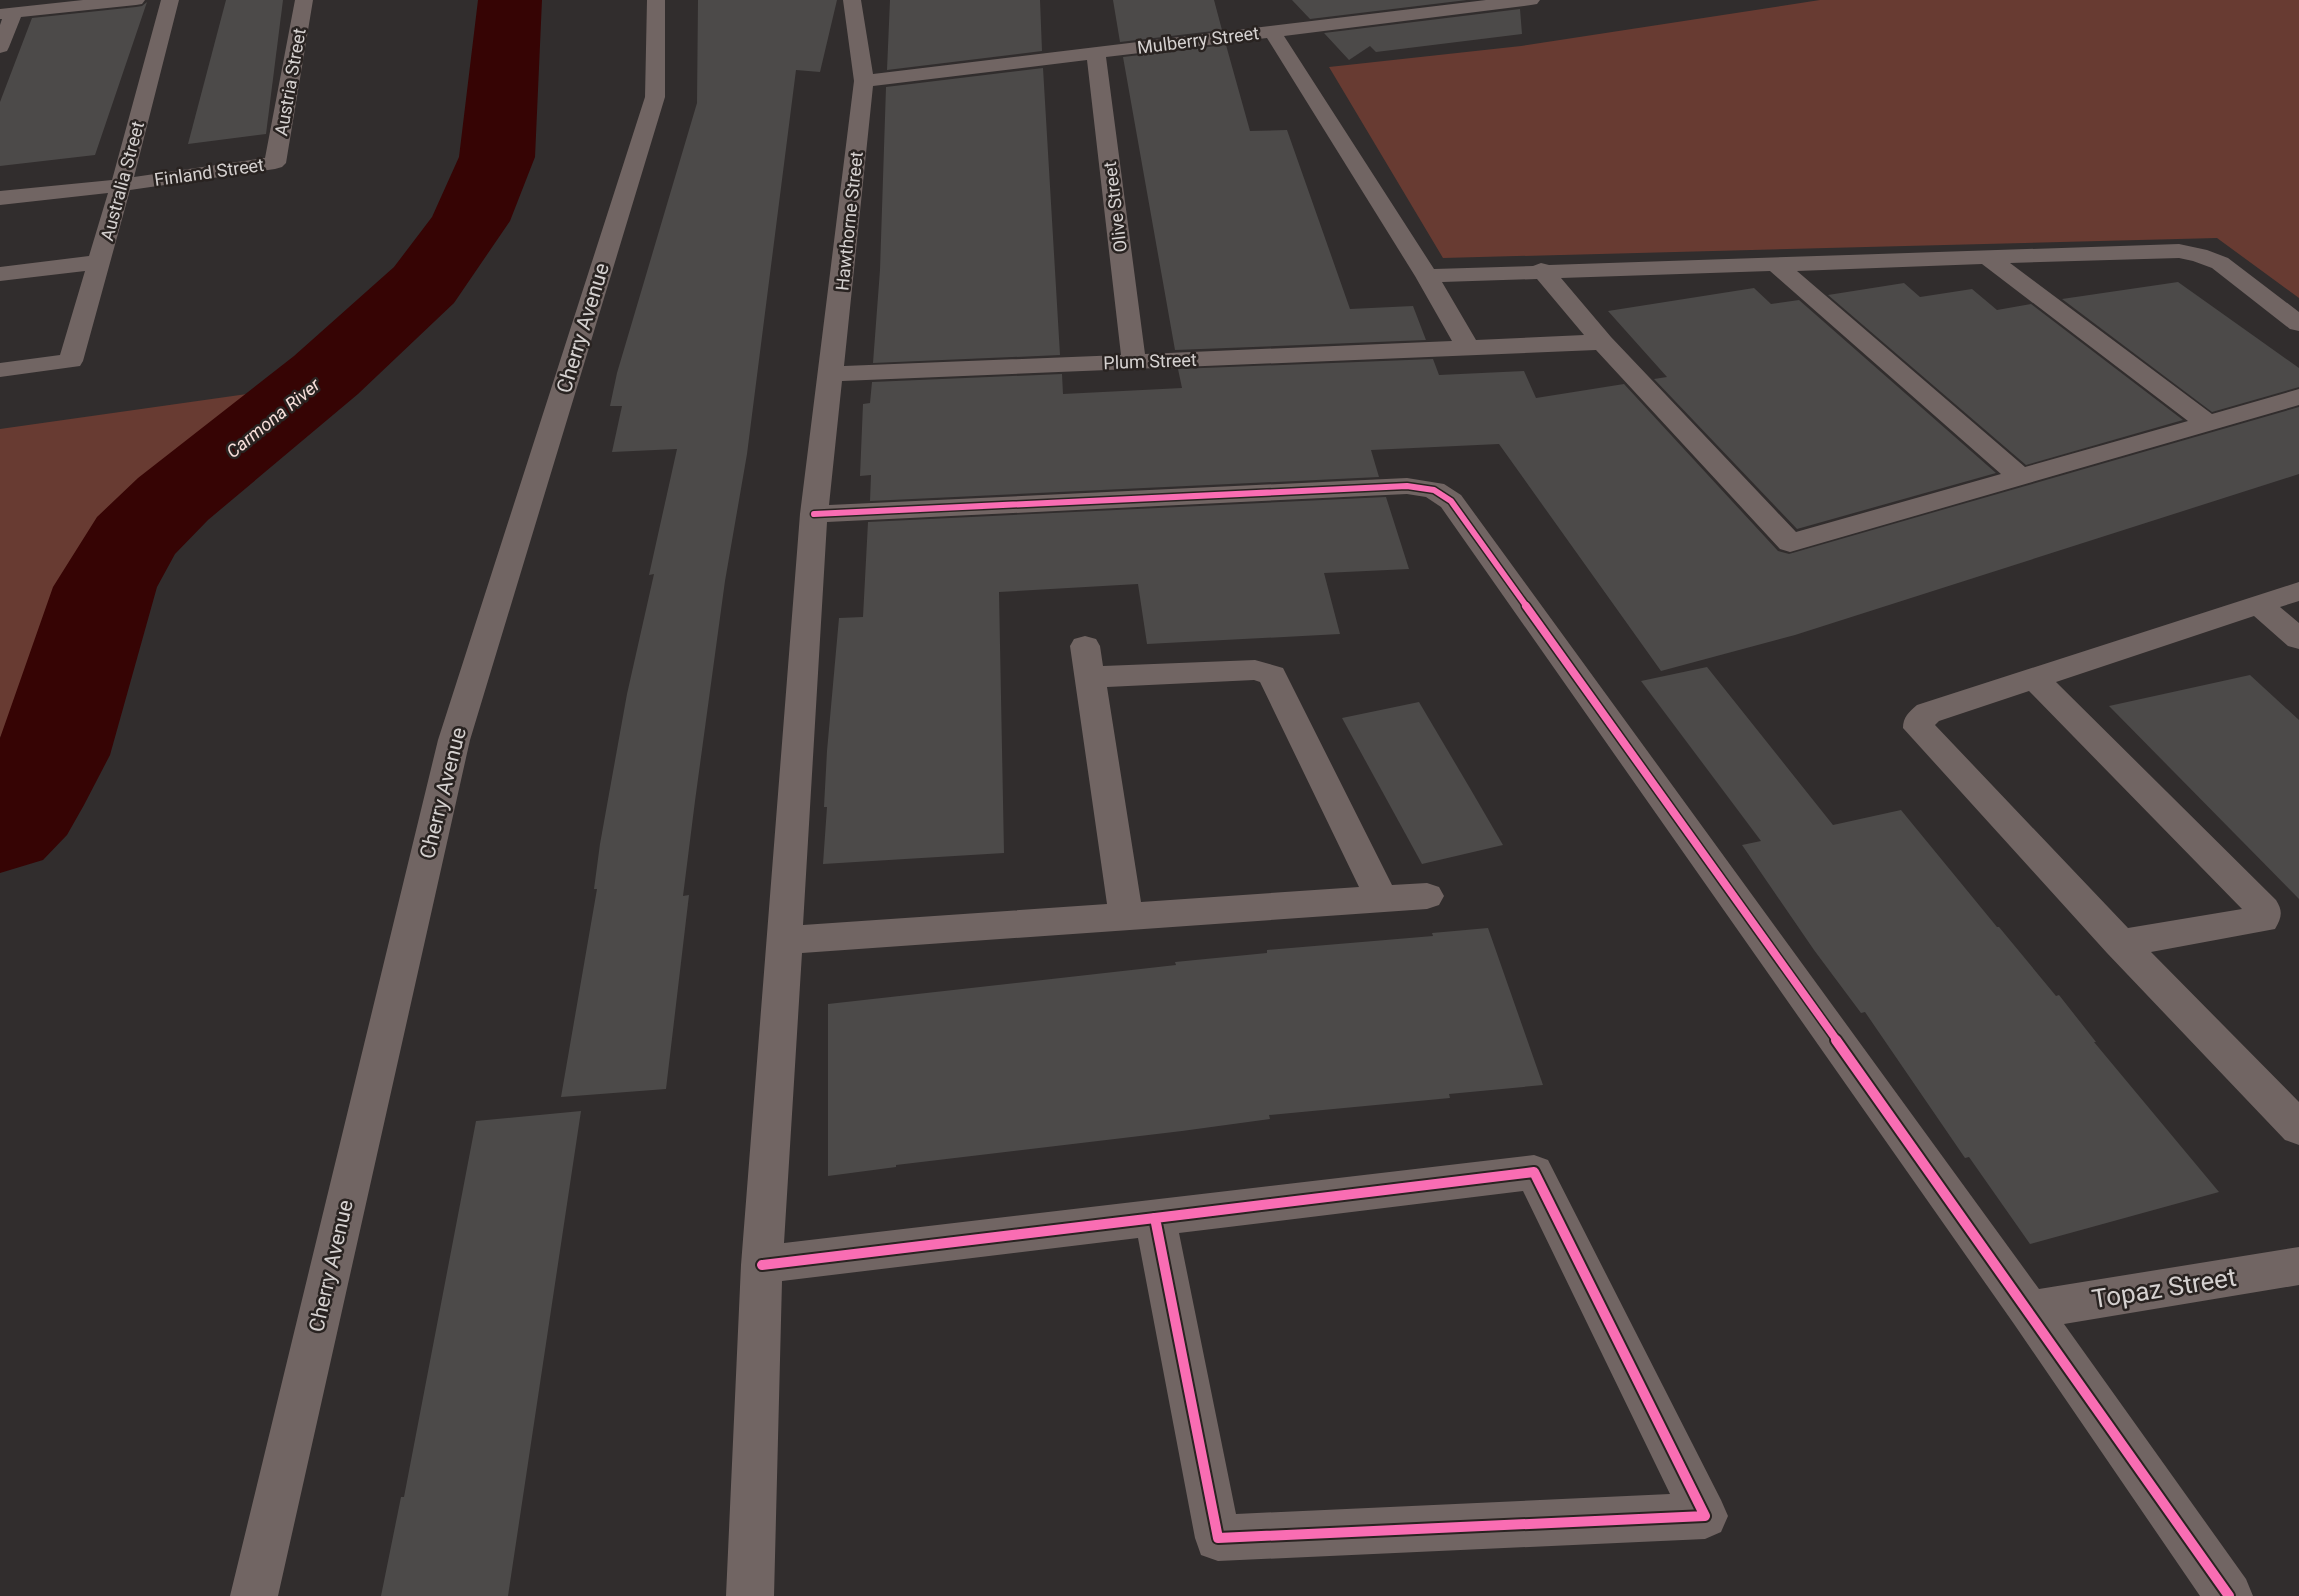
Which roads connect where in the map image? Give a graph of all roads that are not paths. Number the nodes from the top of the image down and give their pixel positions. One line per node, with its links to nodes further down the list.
1 (136, 0): 7 (street)
2 (170, 0): 13 (street, Australia Street)
3 (304, 0): 12 (street, Austria Street)
4 (656, 0): 45 (street, Cherry Avenue)
5 (853, 0): 11 (street, Hawthorne Street)
6 (1531, 0): 8 (street, Mulberry Street)
7 (7, 14): 9 (street)
8 (1272, 31): 10 (street, Mulberry Street); 20 (street)
9 (0, 47)
10 (1096, 53): 11 (street, Mulberry Street); 24 (street, Olive Street)
11 (864, 81): 26 (street, Hawthorne Street)
12 (275, 163): 13 (street, Finland Street)
13 (121, 185): 14 (street, Finland Street); 16 (street, Australia Street)
14 (0, 198)
15 (1987, 257): 17 (street); 21 (street); 28 (street)
16 (99, 262): 19 (street); 25 (street, Australia Street)
17 (1774, 263): 18 (street); 29 (street)
18 (1541, 270): 20 (street); 22 (street)
19 (0, 274)
20 (1427, 276): 23 (street)
21 (2299, 324)
22 (1602, 342): 23 (street, Plum Street); 29 (street)
23 (1468, 348): 24 (street, Plum Street)
24 (1134, 362): 26 (street, Plum Street)
25 (0, 370)
26 (832, 374): 30 (street, Hawthorne Street)
27 (2299, 397): 28 (street)
28 (2208, 423): 29 (street)
29 (2021, 477)
30 (814, 514): 38 (street, Hawthorne Street); 44 (street)
31 (2299, 591): 32 (street)
32 (2259, 605): 33 (street); 34 (street)
33 (2299, 639)
34 (2035, 679): 39 (street); 39 (street)
35 (1427, 896): 36 (street)
36 (1382, 899): 37 (street); 37 (street)
37 (1126, 917): 38 (street)
38 (785, 940): 42 (street, Hawthorne Street)
39 (2120, 943): 40 (street)
40 (2299, 1128)
41 (1155, 1217): 41 (street); 42 (street)
42 (762, 1265): 46 (street, Hawthorne Street)
43 (2299, 1266): 44 (street, Topaz Street)
44 (2029, 1310): 47 (street)
45 (254, 1596)
46 (750, 1596)
47 (2229, 1596)

